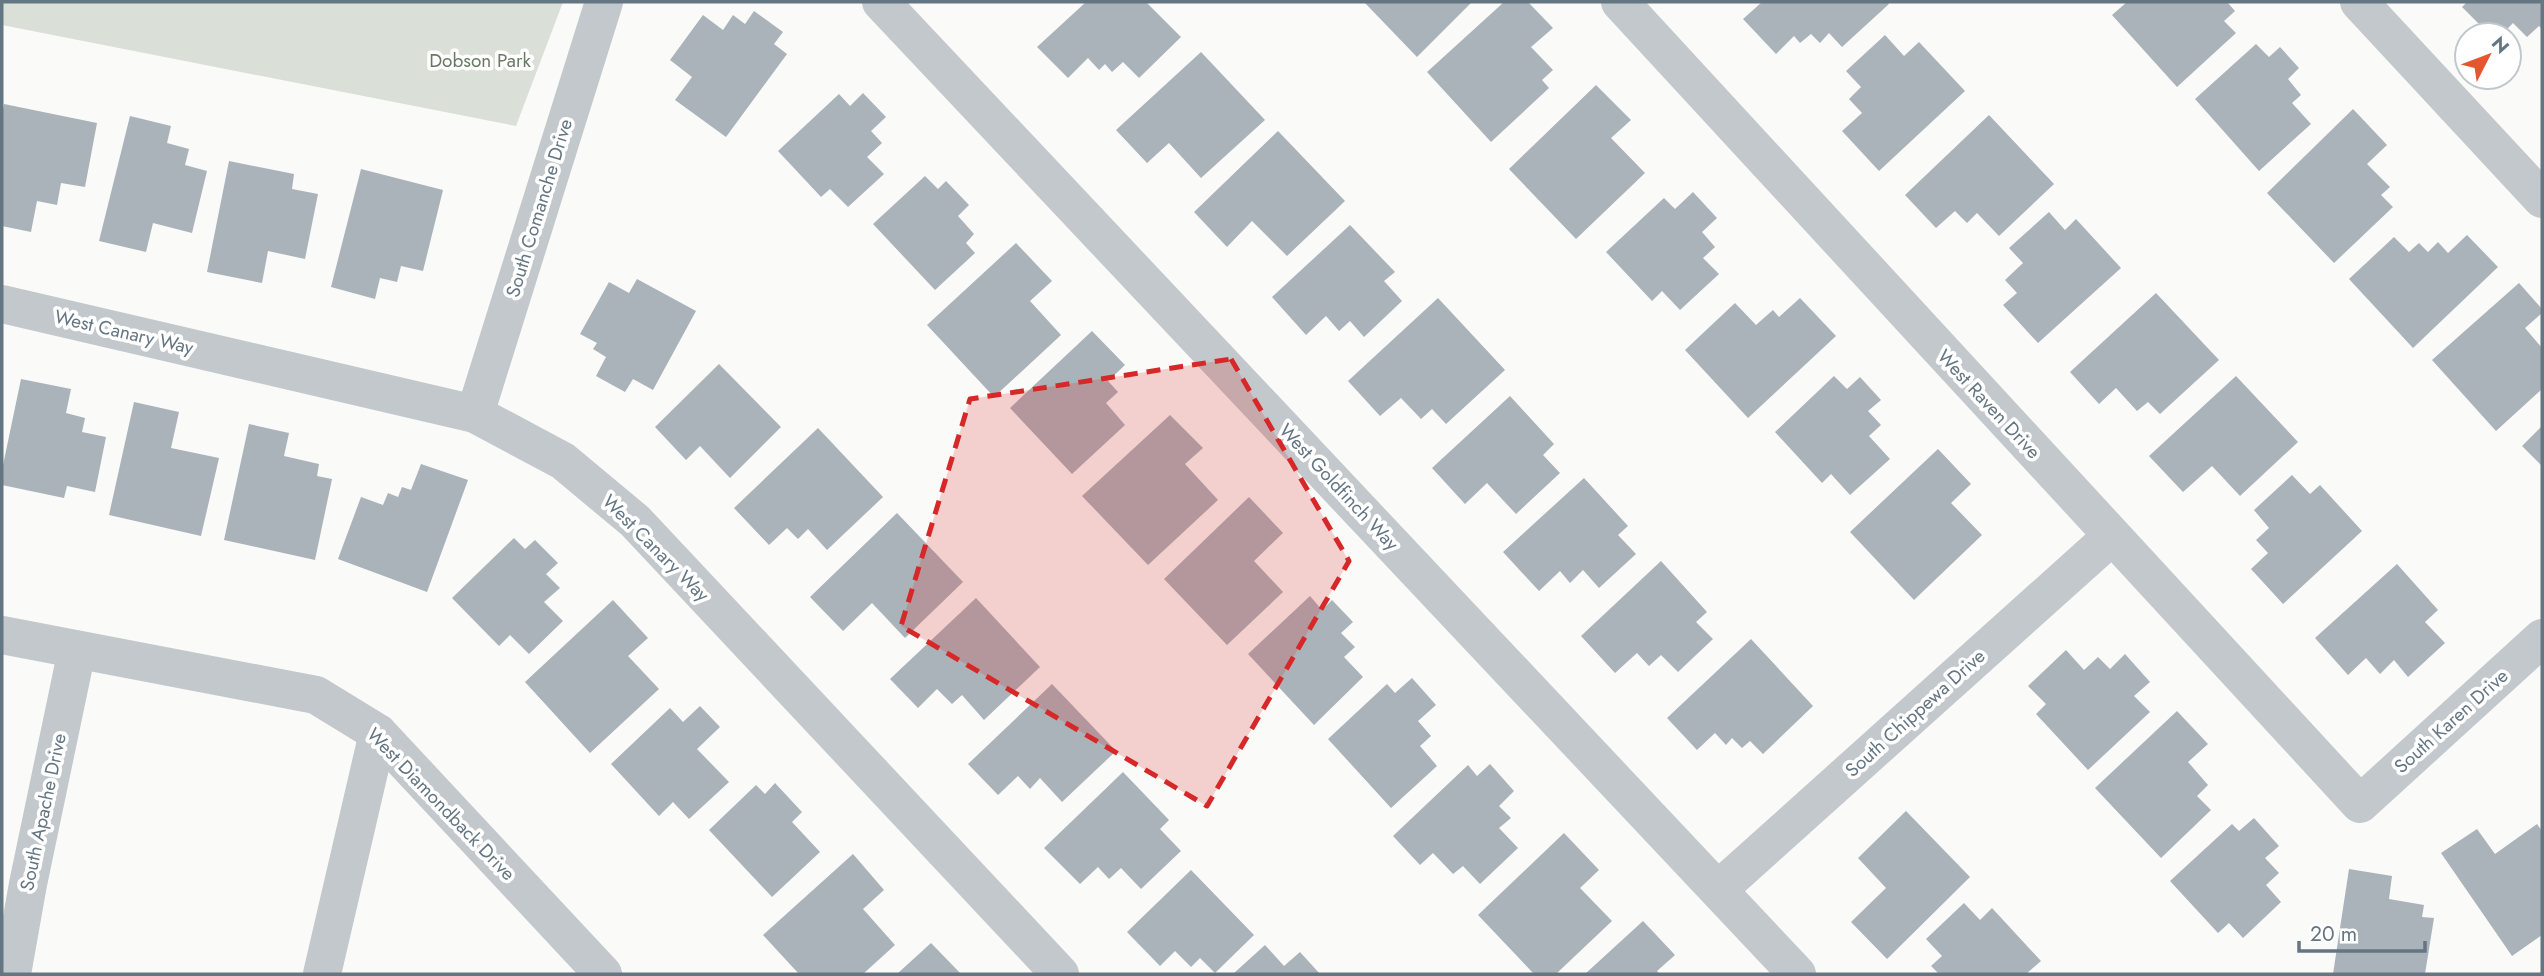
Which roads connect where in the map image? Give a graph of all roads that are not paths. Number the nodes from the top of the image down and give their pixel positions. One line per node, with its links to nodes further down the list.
1 (604, 2): 7 (street, South Comanche Drive)
2 (881, 2): 14 (street, West Goldfinch Way)
3 (1620, 2): 8 (street, West Raven Drive)
4 (2359, 2): 5 (street)
5 (2542, 200)
6 (2, 304): 7 (street, West Canary Way)
7 (475, 414): 18 (street, West Canary Way)
8 (2111, 537): 13 (street, West Raven Drive); 14 (street, South Chippewa Drive)
9 (2, 635): 11 (street, West Diamondback Drive)
10 (2542, 638): 13 (street, South Karen Drive)
11 (77, 650): 12 (street, West Diamondback Drive); 15 (street, South Apache Drive)
12 (378, 733): 16 (street); 17 (street, West Diamondback Drive)
13 (2360, 804)
14 (1719, 889): 19 (street, West Goldfinch Way)
15 (12, 974)
16 (323, 974)
17 (603, 974)
18 (1060, 974)
19 (1797, 974)

